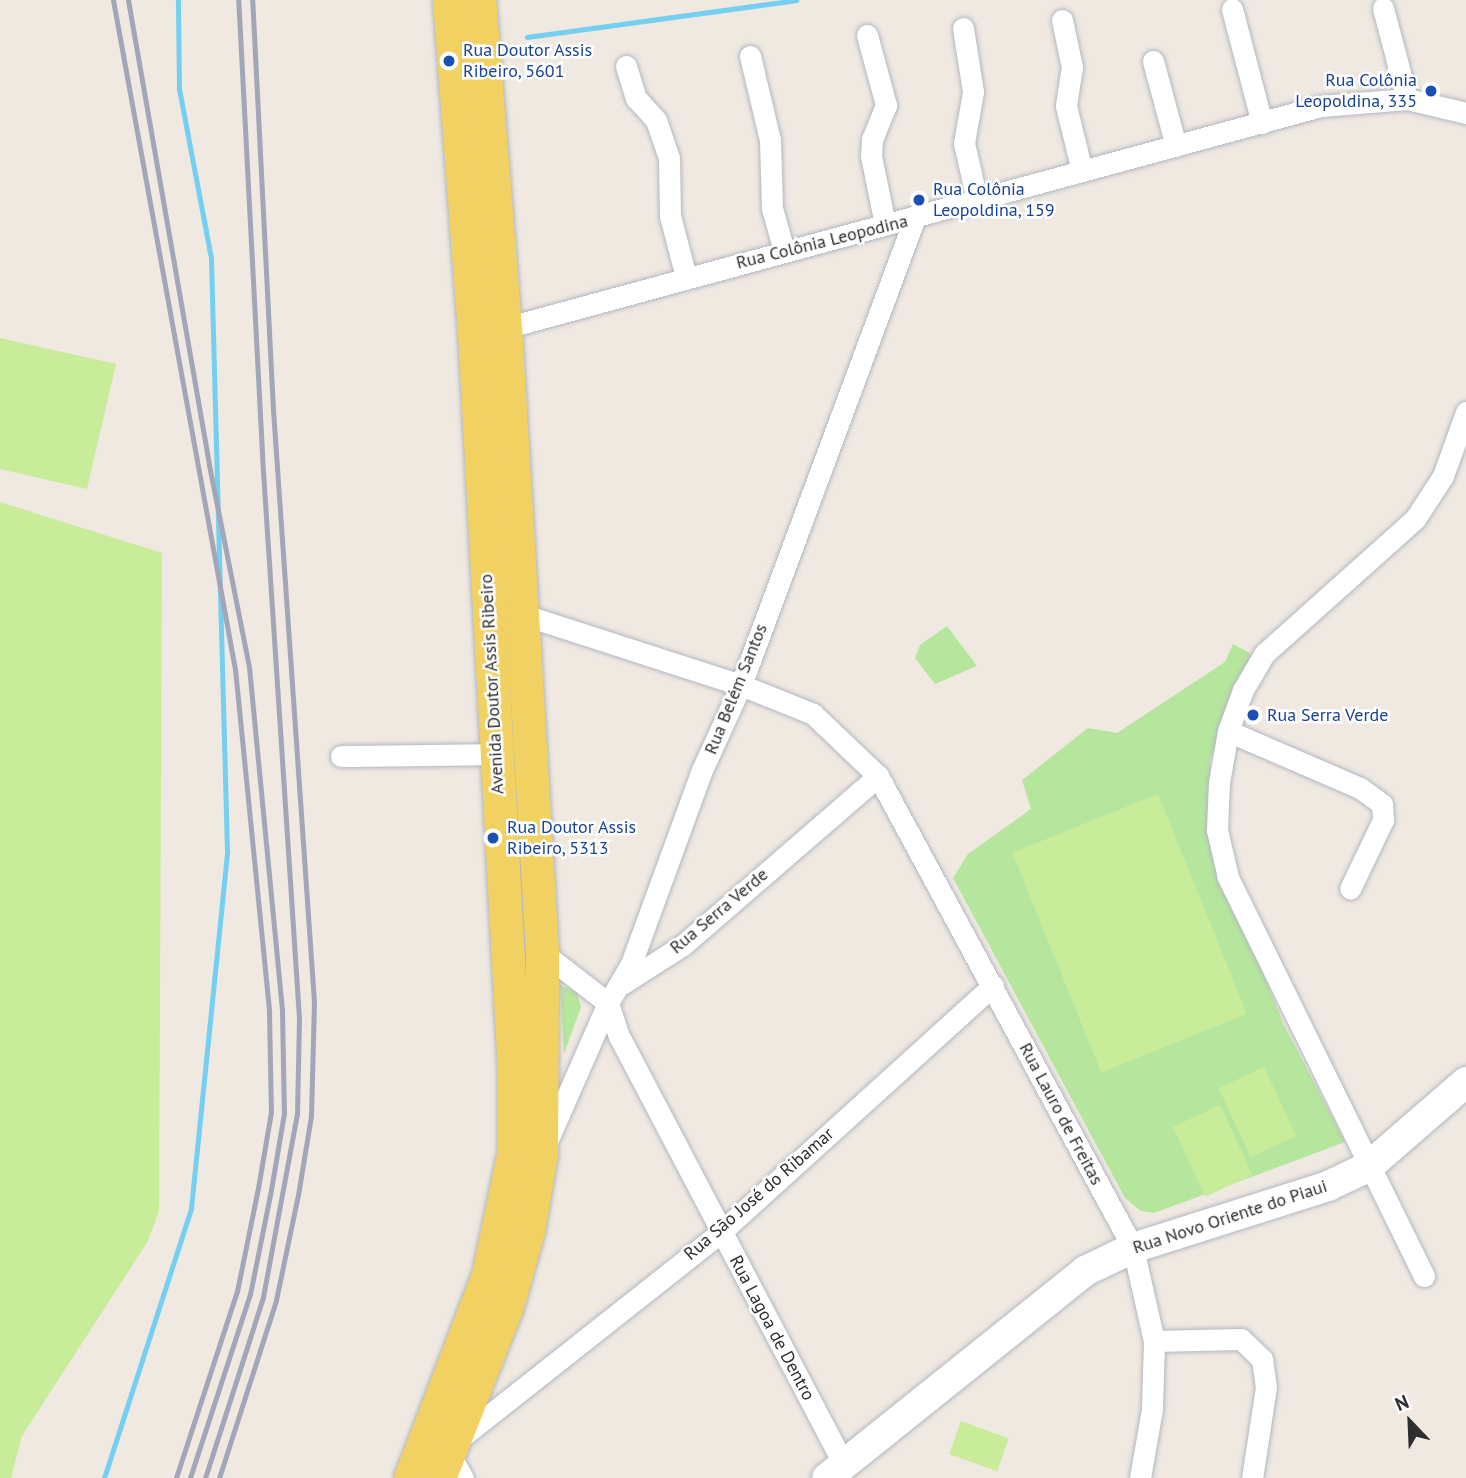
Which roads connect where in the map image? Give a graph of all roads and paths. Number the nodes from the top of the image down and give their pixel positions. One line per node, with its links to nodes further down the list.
1 (449, 0): 27 (main road, Avenida Doutor Assis Ribeiro)
2 (479, 0): 21 (main road, Avenida Doutor Assis Ribeiro)
3 (1383, 8): 11 (street)
4 (1233, 9): 13 (street)
5 (1062, 20): 15 (street)
6 (963, 28): 16 (street)
7 (867, 36): 18 (street)
8 (750, 56): 19 (street)
9 (1153, 61): 14 (street)
10 (626, 66): 20 (street)
11 (1407, 99): 12 (street, Rua Colônia Leopodina); 13 (street, Rua Colônia Leopodina)
12 (1466, 113)
13 (1262, 123): 14 (street, Rua Colônia Leopodina)
14 (1176, 146): 15 (street, Rua Colônia Leopodina)
15 (1082, 171): 16 (street, Rua Colônia Leopodina)
16 (977, 200): 17 (street, Rua Colônia Leopodina)
17 (915, 218): 18 (street, Rua Colônia Leopodina); 25 (street, Rua Belém Santos)
18 (885, 224): 19 (street, Rua Colônia Leopodina)
19 (784, 251): 20 (street, Rua Colônia Leopodina)
20 (686, 277): 21 (street, Rua Colônia Leopodina)
21 (505, 328): 24 (main road, Avenida Doutor Assis Ribeiro)
22 (1466, 412): 23 (street)
23 (1462, 437): 26 (street)
24 (521, 614): 25 (street, Rua Lauro de Freitas); 31 (main road, Avenida Doutor Assis Ribeiro)
25 (741, 685): 29 (street, Rua Lauro de Freitas); 33 (street, Rua Belém Santos)
26 (1228, 731): 30 (street); 36 (street)
27 (496, 754): 28 (street); 43 (main road, Avenida Doutor Assis Ribeiro)
28 (341, 756)
29 (878, 776): 32 (street, Rua Lauro de Freitas); 33 (street, Rua Serra Verde)
30 (1350, 889)
31 (542, 952): 33 (street); 35 (main road, Avenida Doutor Assis Ribeiro)
32 (993, 985): 37 (street, Rua São José do Ribamar); 38 (street, Rua Lauro de Freitas)
33 (614, 995): 35 (street, Rua Belém Santos); 37 (street, Rua Lagoa de Dentro)
34 (1466, 1082): 36 (street, Rua Novo Oriente do Piaui)
35 (541, 1154): 41 (main road, Avenida Doutor Assis Ribeiro)
36 (1368, 1167): 38 (street, Rua Novo Oriente do Piaui); 39 (street)
37 (721, 1232): 41 (street, Rua São José do Ribamar); 42 (street, Rua Lagoa de Dentro)
38 (1133, 1248): 40 (street, Rua Lauro de Freitas); 42 (street, Rua Novo Oriente do Piaui)
39 (1424, 1276)
40 (1154, 1342): 44 (street, Rua Lauro de Freitas); 45 (street)
41 (451, 1463)
42 (835, 1471)
43 (410, 1478)
44 (1140, 1478)
45 (1252, 1478)

